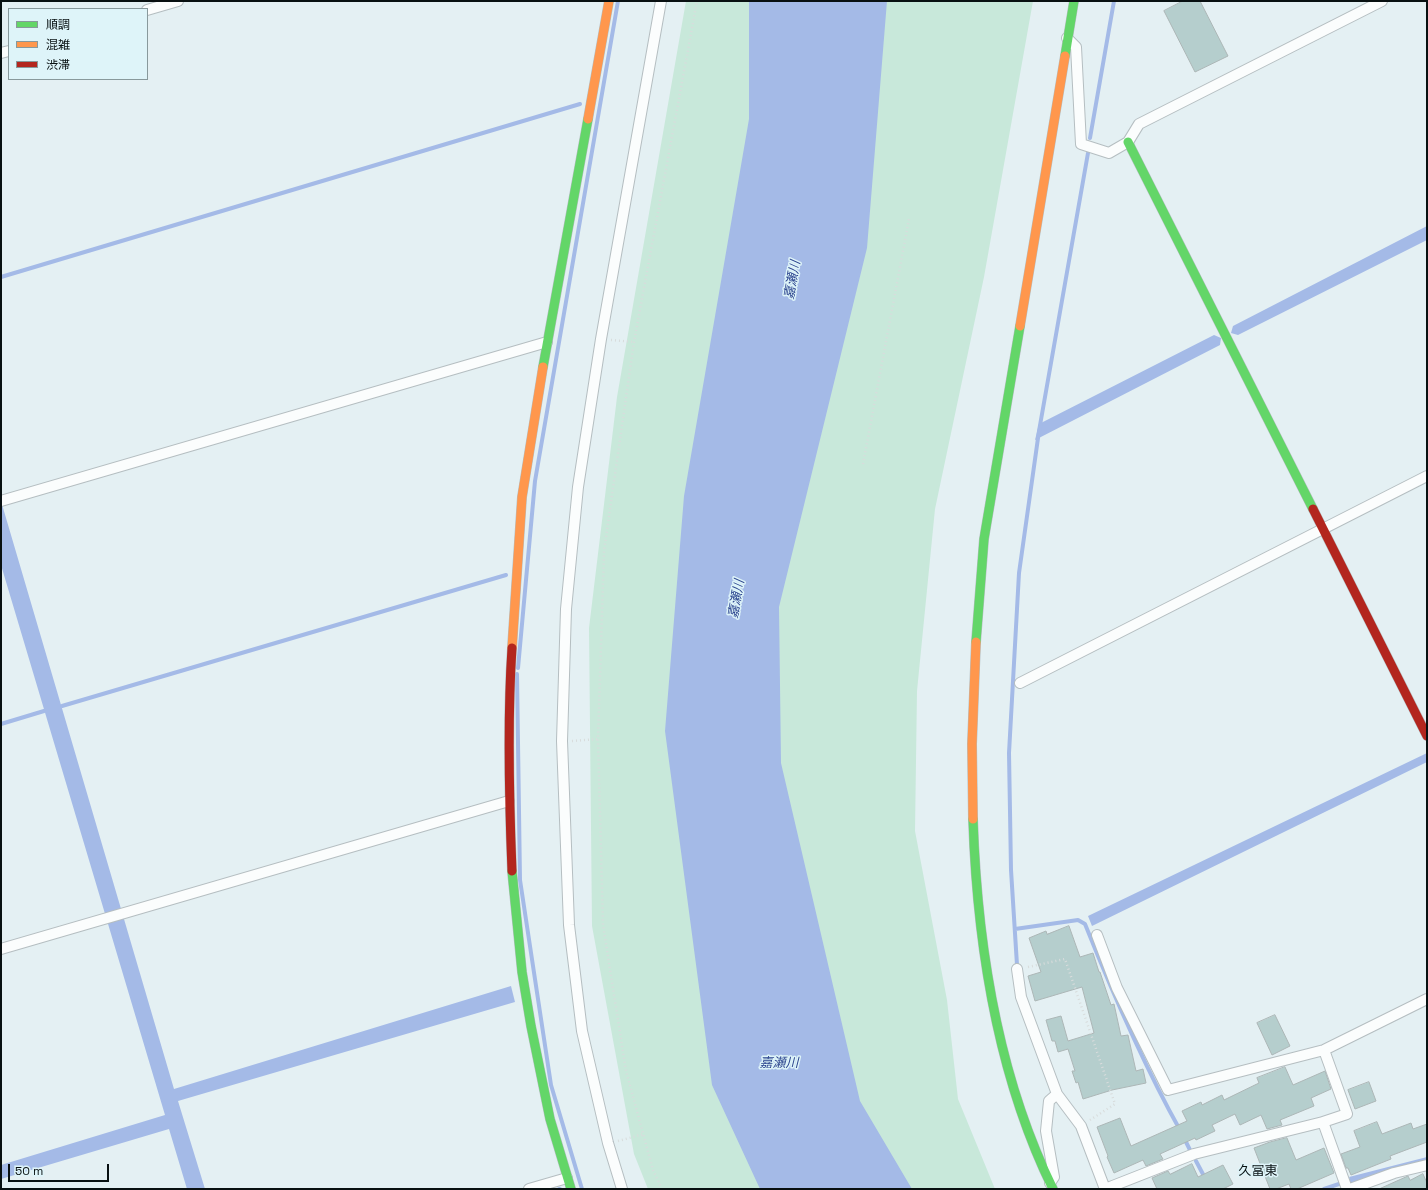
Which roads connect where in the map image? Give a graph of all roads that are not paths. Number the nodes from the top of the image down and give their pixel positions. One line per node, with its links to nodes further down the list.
1 (178, 1): 6 (street)
2 (609, 1): 10 (street)
3 (661, 1): 29 (street)
4 (1074, 1): 8 (street)
5 (1382, 1): 9 (street)
6 (162, 3): 7 (street)
7 (148, 10)
8 (1067, 38): 9 (street); 26 (street)
9 (1128, 142): 13 (street)
10 (547, 342): 12 (street); 16 (street)
11 (1427, 476): 13 (street)
12 (4, 501)
13 (1322, 530): 14 (street); 15 (street)
14 (1020, 683)
15 (1427, 736)
16 (509, 800): 18 (street); 25 (street)
17 (1097, 935): 21 (street)
18 (1, 949)
19 (1017, 969): 22 (street)
20 (1427, 999): 21 (street)
21 (1324, 1050): 23 (street)
22 (1057, 1094): 26 (street); 30 (street)
23 (1322, 1122): 30 (street); 31 (street)
24 (1427, 1165): 31 (street)
25 (567, 1178): 27 (street); 28 (street)
26 (1051, 1186)
27 (529, 1189)
28 (571, 1189)
29 (622, 1189)
30 (1105, 1189)
31 (1348, 1189)

